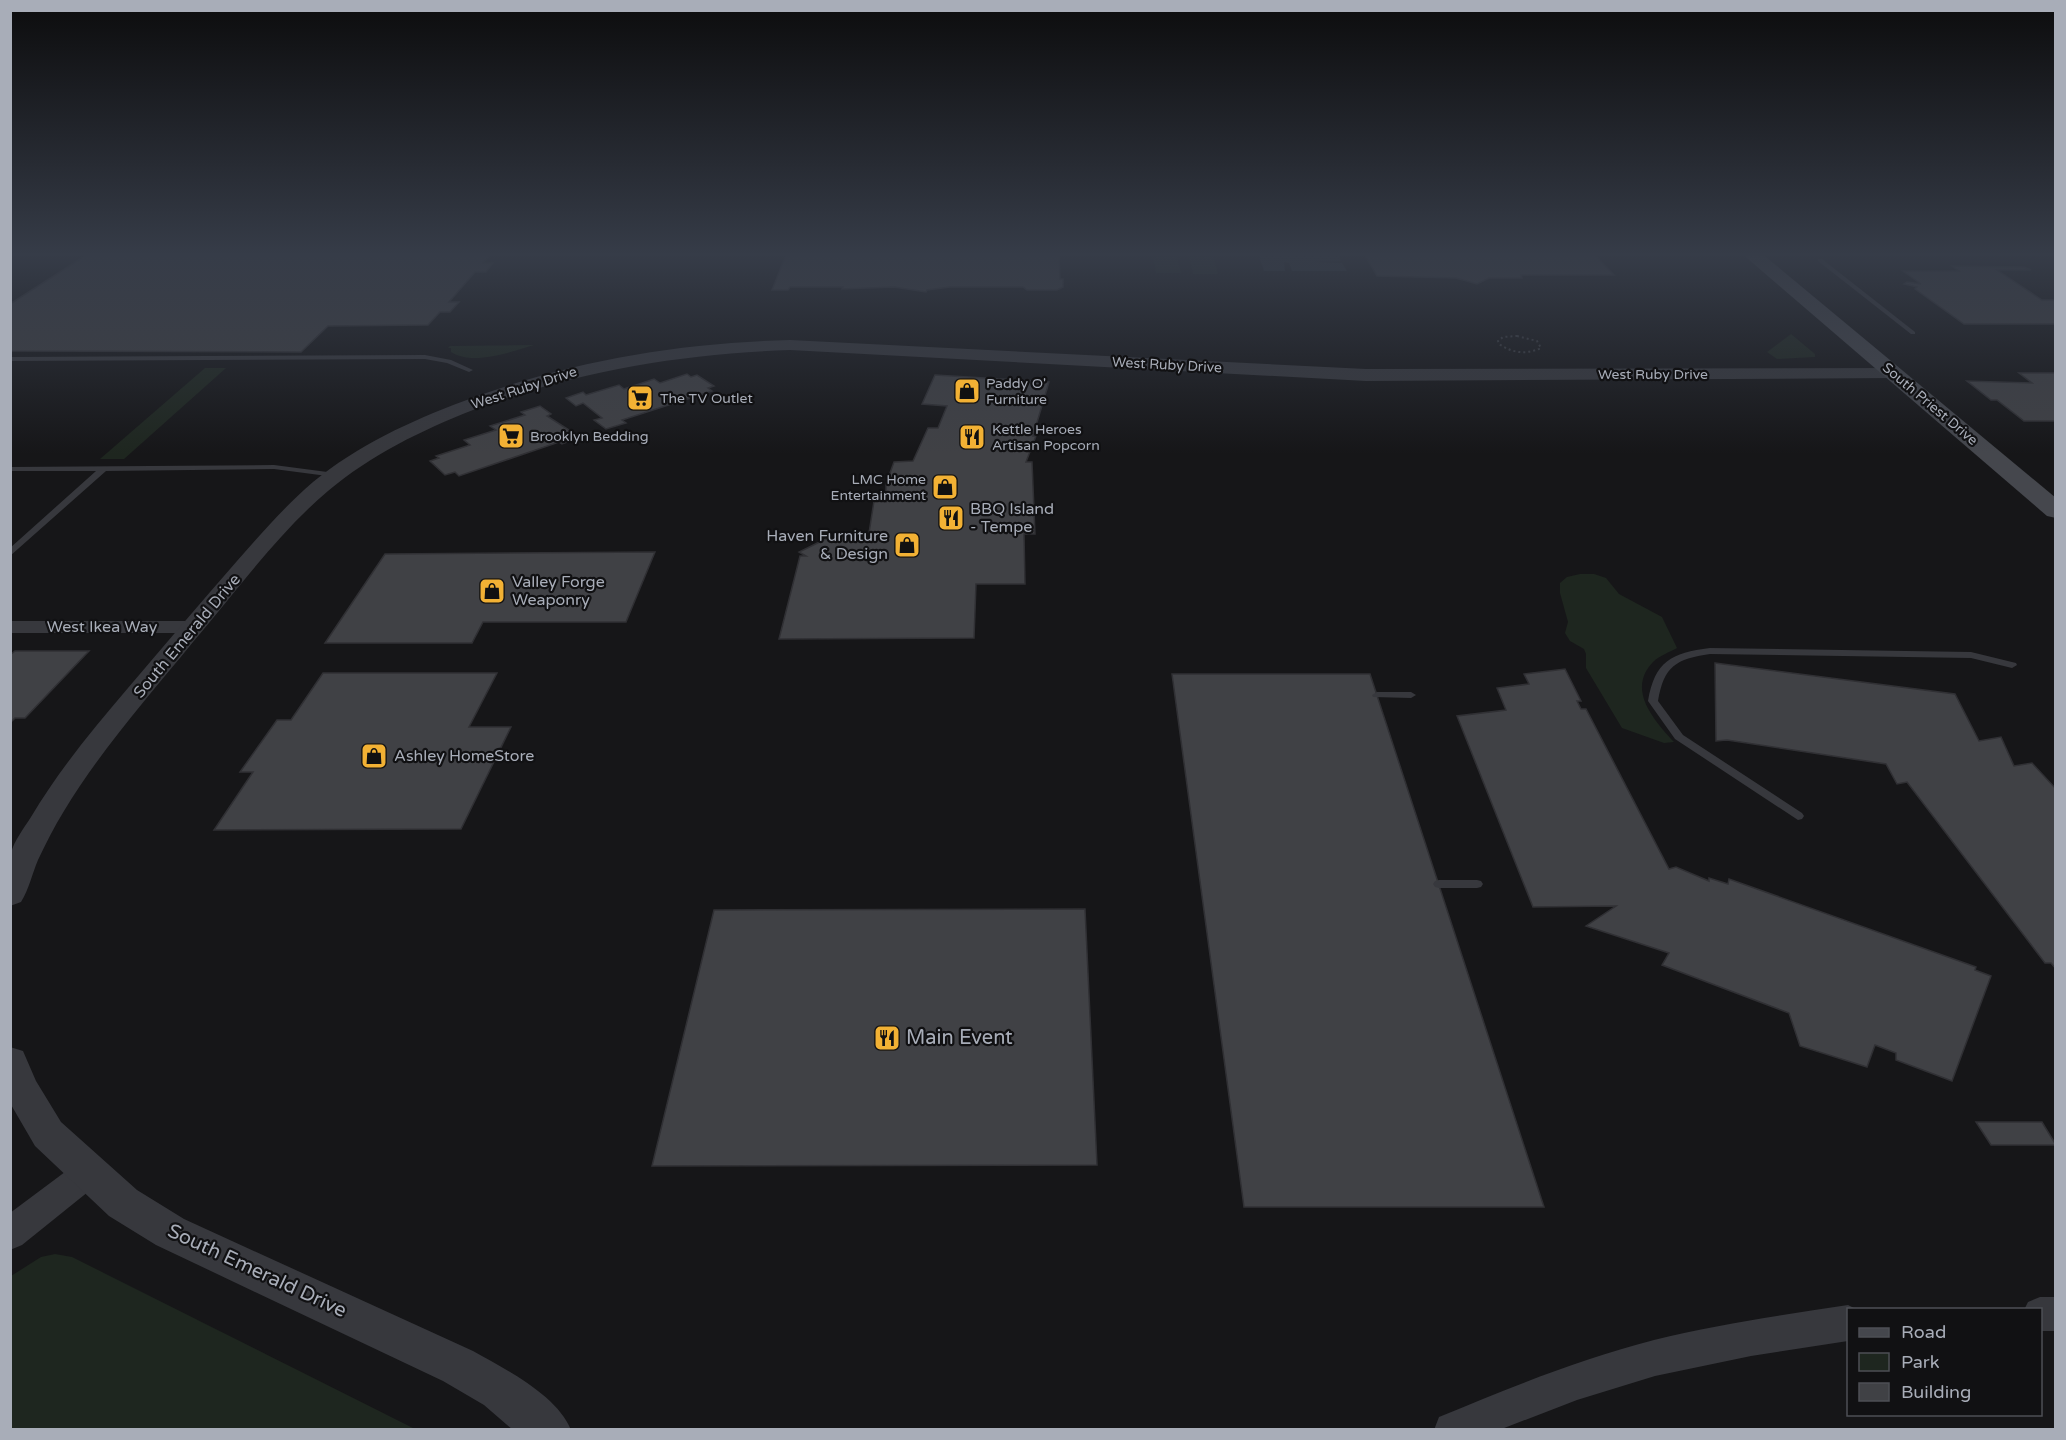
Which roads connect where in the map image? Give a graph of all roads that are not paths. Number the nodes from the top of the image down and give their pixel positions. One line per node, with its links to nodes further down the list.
1 (1829, 319): 6 (main road, South Priest Drive)
2 (1895, 319): 3 (lane)
3 (1913, 333)
4 (10, 359): 5 (lane)
5 (469, 370)
6 (1893, 373): 7 (street, West Ruby Drive); 11 (main road, South Priest Drive)
7 (417, 426): 10 (street, South Emerald Drive)
8 (104, 468): 9 (lane); 10 (lane); 12 (lane)
9 (10, 469)
10 (335, 475): 14 (street, South Emerald Drive)
11 (2055, 511)
12 (10, 553)
13 (10, 627): 14 (street, West Ikea Way)
14 (193, 627): 21 (street, South Emerald Drive)
15 (2012, 665): 18 (lane)
16 (1377, 695): 17 (lane)
17 (1412, 695)
18 (1798, 816)
19 (1439, 884): 20 (lane)
20 (1478, 884)
21 (10, 894)
22 (10, 1062): 23 (street, South Emerald Drive)
23 (88, 1173): 24 (street); 26 (street, South Emerald Drive)
24 (10, 1234)
25 (1847, 1323): 27 (street)
26 (549, 1430)
27 (1452, 1430)

